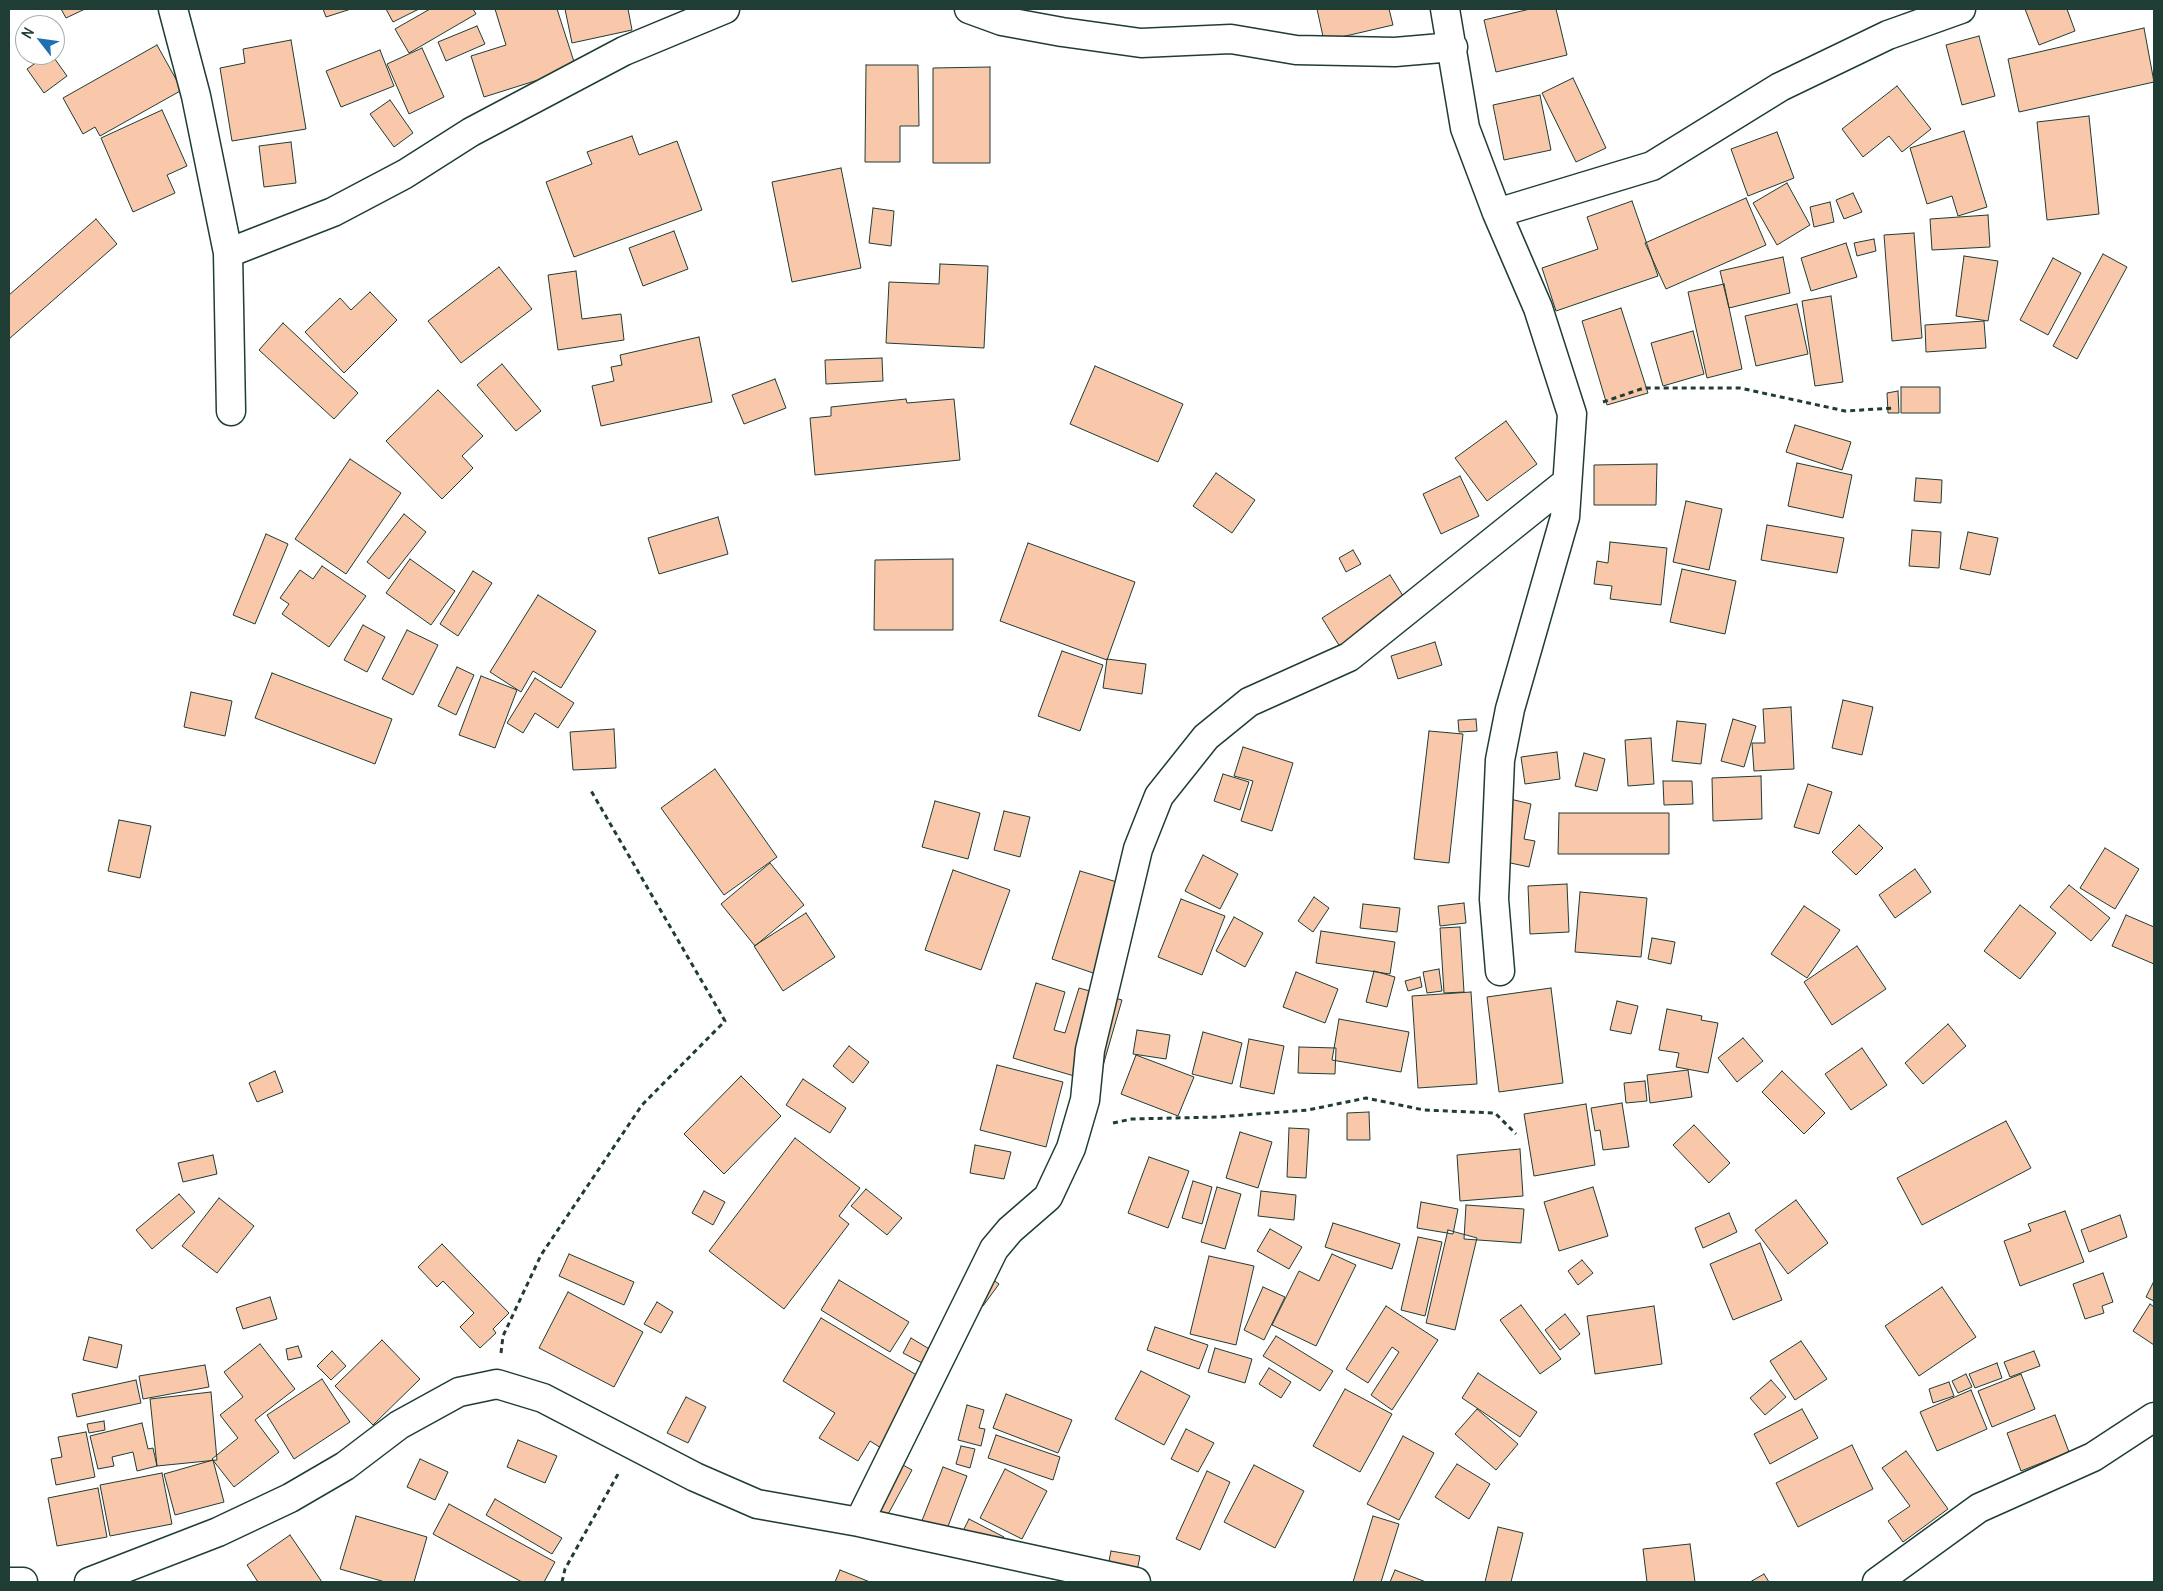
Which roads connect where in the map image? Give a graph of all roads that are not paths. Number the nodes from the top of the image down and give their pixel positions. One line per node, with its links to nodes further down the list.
1 (173, 9): 8 (street)
2 (725, 9): 8 (street)
3 (969, 9): 6 (street)
4 (1445, 9): 6 (street)
5 (1962, 9): 7 (street)
6 (1453, 47): 7 (street)
7 (1496, 213): 10 (street)
8 (228, 253): 9 (street)
9 (231, 411)
10 (1567, 482): 11 (street); 13 (street)
11 (1500, 971)
12 (2154, 1417): 18 (street)
13 (859, 1522): 16 (street); 17 (street)
14 (9, 1582): 15 (street)
15 (23, 1582)
16 (89, 1582)
17 (1136, 1582)
18 (1877, 1582)

